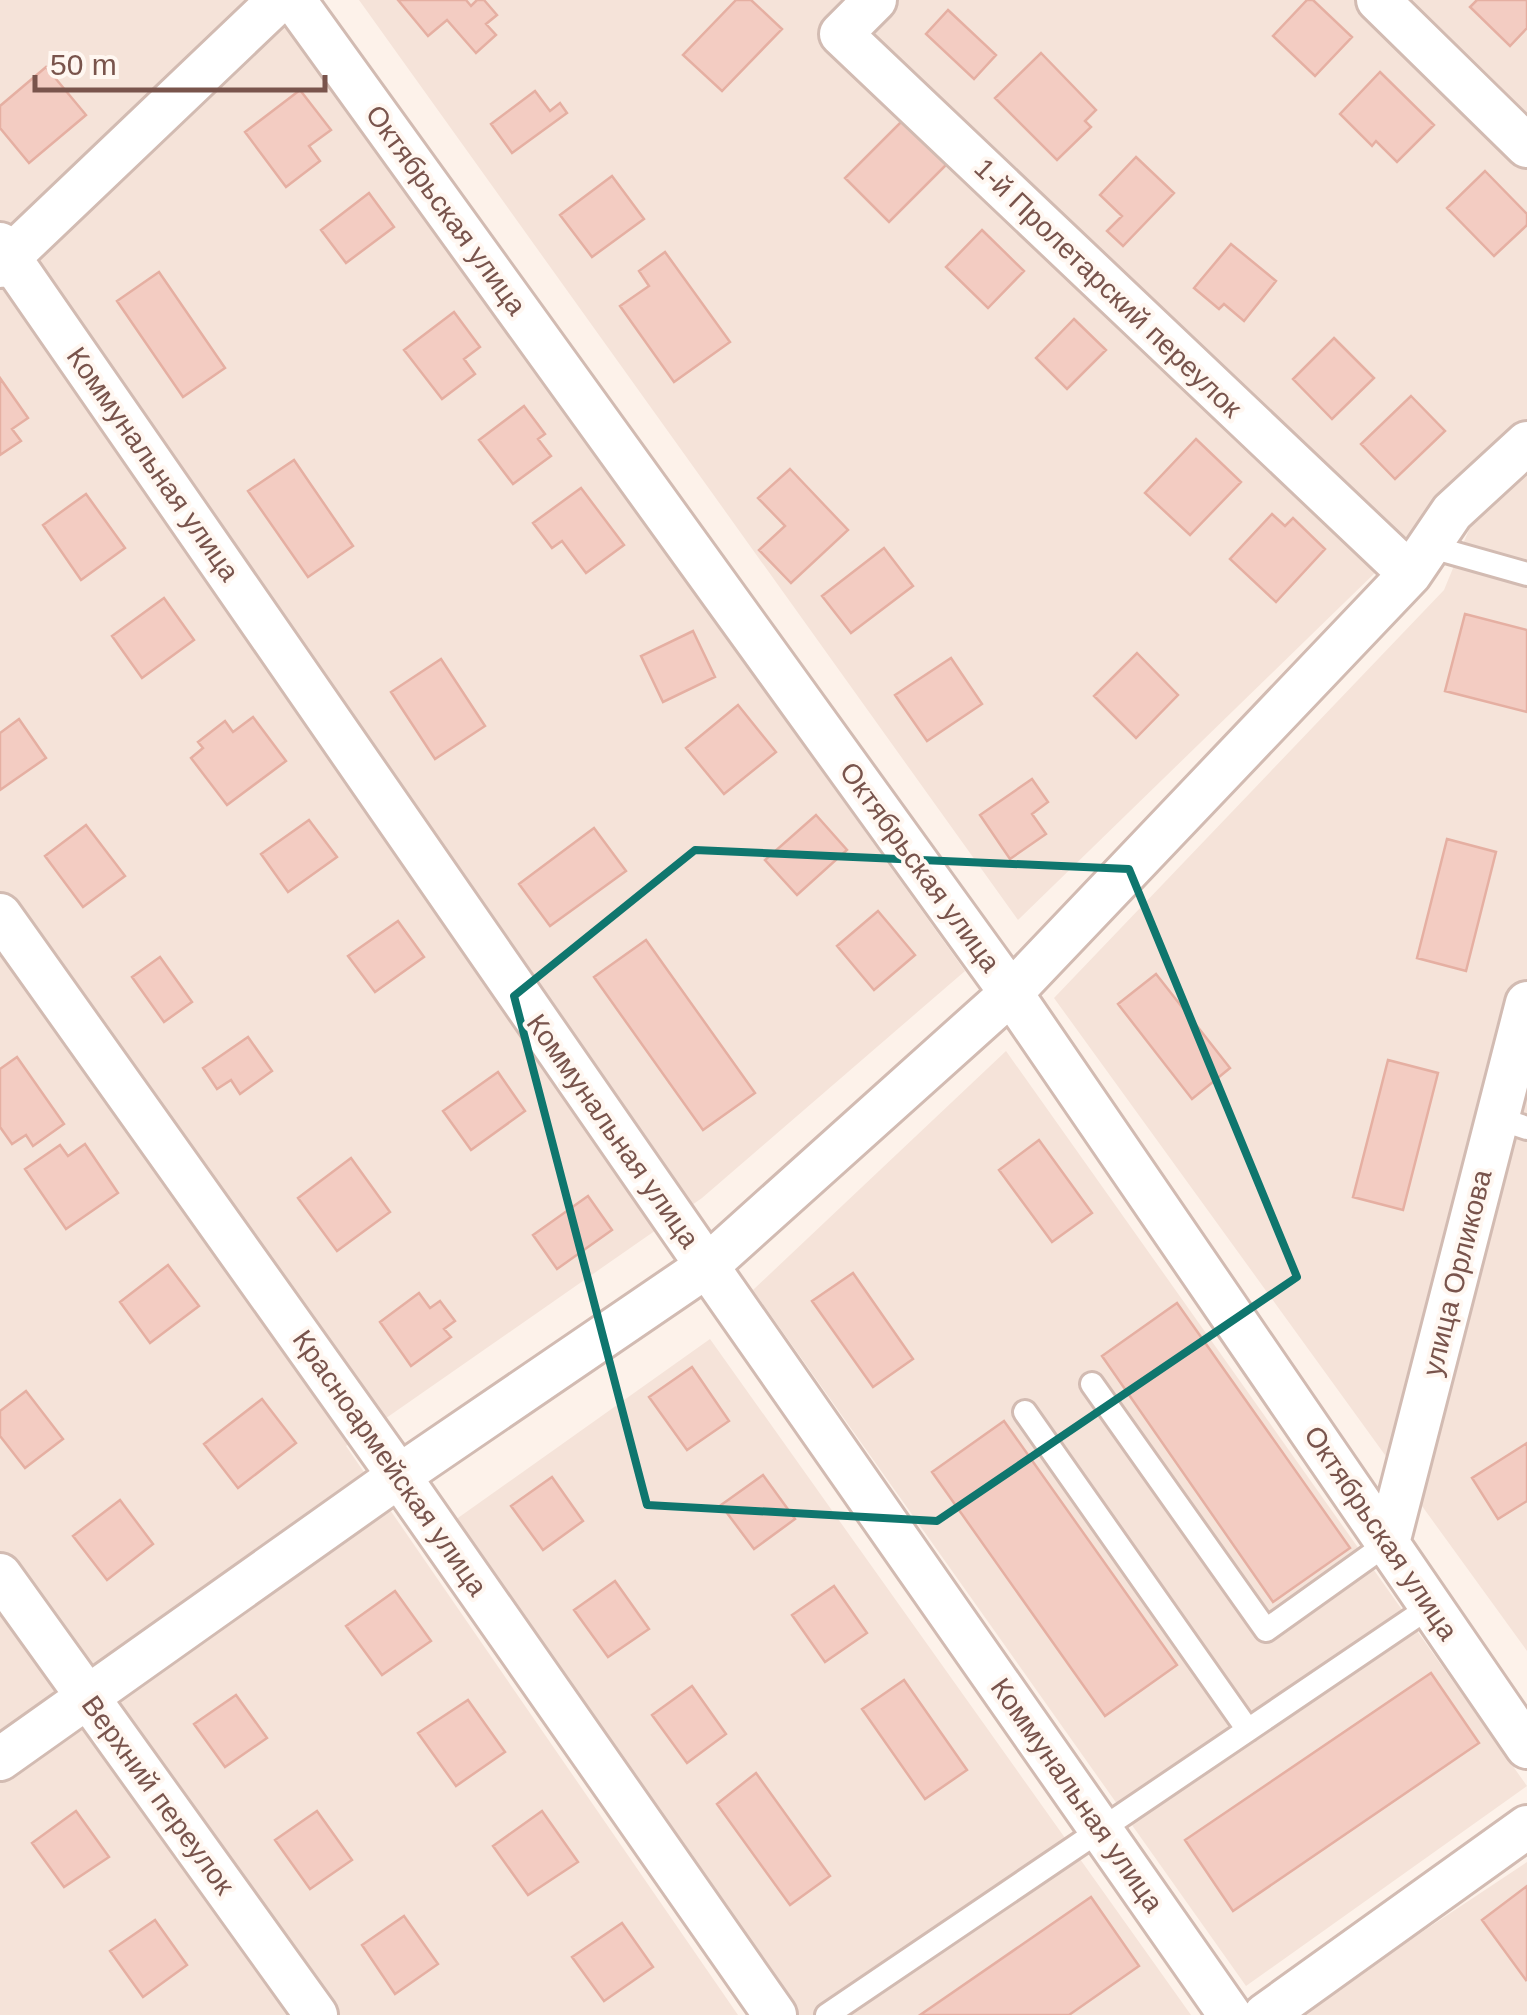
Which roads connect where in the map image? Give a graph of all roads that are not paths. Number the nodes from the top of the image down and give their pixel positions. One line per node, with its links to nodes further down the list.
1 (279, 0): 6 (street)
2 (294, 0): 11 (street, Октябрьская улица)
3 (876, 0): 8 (street, 1-й Пролетарский переулок)
4 (1378, 0): 5 (street)
5 (1527, 146)
6 (4, 256): 14 (street, Коммунальная улица)
7 (1527, 443): 8 (street)
8 (1419, 560): 9 (lane); 11 (street)
9 (1527, 574)
10 (0, 915): 17 (street, Красноармейская улица)
11 (1011, 993): 14 (street); 18 (street, Октябрьская улица)
12 (1527, 1003): 13 (street, улица Орликова)
13 (1512, 1123): 18 (street, улица Орликова)
14 (706, 1266): 17 (street); 26 (street, Коммунальная улица)
15 (1092, 1384): 18 (lane)
16 (1025, 1412): 22 (lane)
17 (400, 1476): 21 (street); 28 (street, Красноармейская улица)
18 (1388, 1543): 20 (street, Октябрьская улица)
19 (0, 1574): 21 (street, Верхний переулок)
20 (1431, 1606): 22 (lane); 23 (street, Октябрьская улица)
21 (88, 1698): 24 (street); 27 (street, Верхний переулок)
22 (1248, 1730): 26 (lane)
23 (1527, 1746)
24 (0, 1759)
25 (1527, 1826): 31 (street)
26 (1100, 1830): 29 (lane); 30 (street, Коммунальная улица)
27 (316, 2015)
28 (775, 2015)
29 (827, 2015)
30 (1230, 2015)
31 (1265, 2015)

